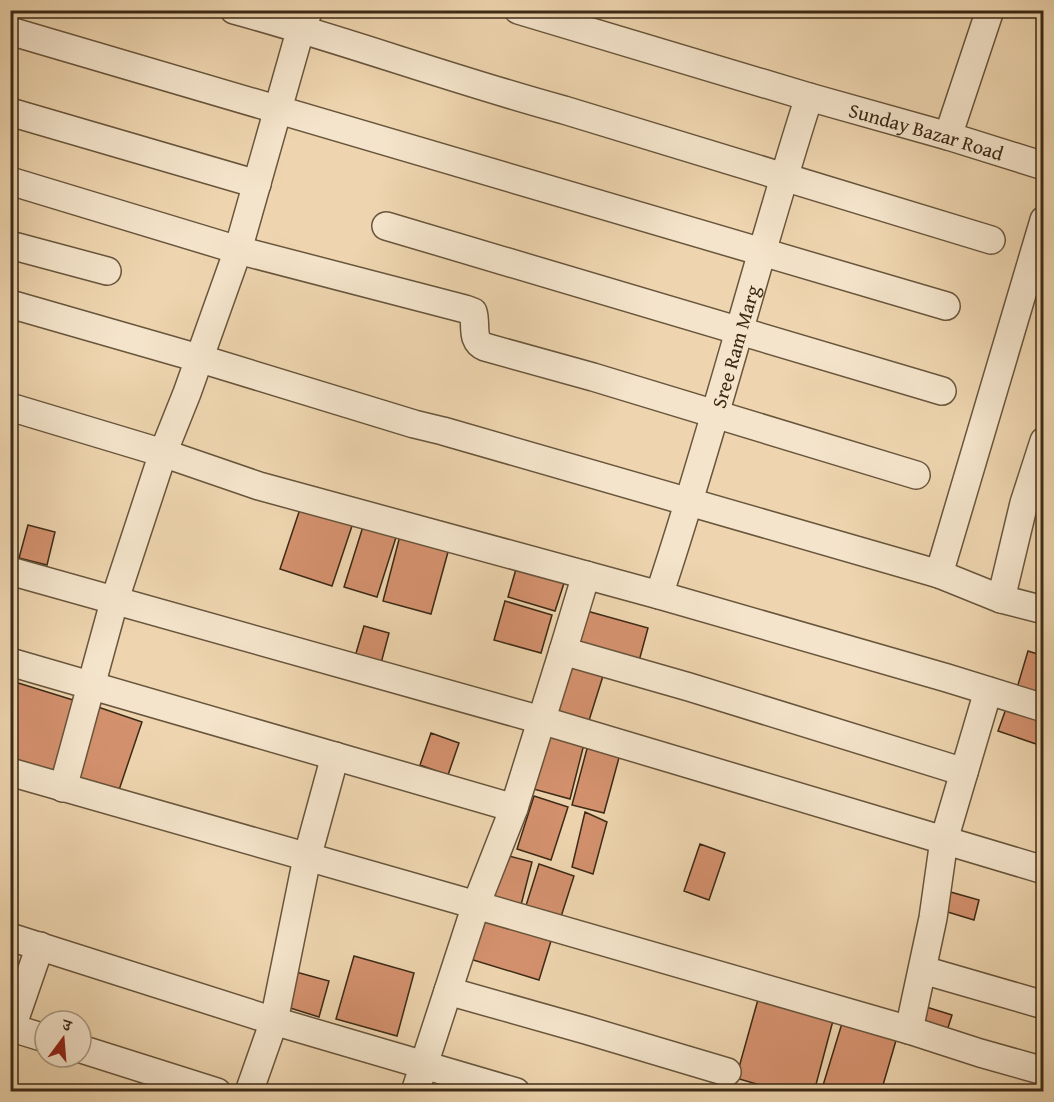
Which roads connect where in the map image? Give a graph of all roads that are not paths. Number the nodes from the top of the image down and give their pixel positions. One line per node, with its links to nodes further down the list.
1 (234, 10): 4 (street)
2 (518, 10): 6 (street, Sunday Bazar Road)
3 (990, 10): 9 (street)
4 (305, 19): 7 (street); 11 (street)
5 (10, 32): 7 (street)
6 (809, 97): 9 (street, Sunday Bazar Road); 11 (street, Sree Ram Marg)
7 (278, 110): 13 (street); 19 (street)
8 (10, 112): 13 (street)
9 (948, 136): 10 (street, Sunday Bazar Road)
10 (1044, 166)
11 (784, 177): 16 (street); 19 (street, Sree Ram Marg)
12 (10, 181): 18 (street)
13 (256, 184): 18 (street)
14 (1044, 220): 33 (street)
15 (386, 226): 23 (street)
16 (991, 240)
17 (10, 244): 20 (street)
18 (238, 249): 24 (street); 27 (street)
19 (761, 251): 22 (street); 23 (street, Sree Ram Marg)
20 (107, 271)
21 (10, 304): 24 (street)
22 (946, 306)
23 (738, 331): 25 (street); 27 (street, Sree Ram Marg)
24 (198, 358): 29 (street); 31 (street)
25 (942, 391)
26 (10, 406): 29 (street)
27 (714, 413): 30 (street); 31 (street, Sree Ram Marg)
28 (1044, 441): 36 (street)
29 (163, 453): 34 (street); 37 (street)
30 (916, 475)
31 (690, 502): 33 (street); 35 (street, Sree Ram Marg)
32 (10, 571): 37 (street)
33 (939, 574): 36 (street)
34 (586, 575): 35 (street); 39 (street)
35 (659, 596): 42 (street)
36 (1001, 599): 38 (street)
37 (114, 602): 41 (street); 44 (street)
38 (1044, 610)
39 (563, 651): 44 (street); 47 (street)
40 (10, 662): 41 (street)
41 (91, 686): 45 (street); 48 (street)
42 (988, 691): 43 (street); 47 (street)
43 (1044, 708)
44 (541, 720): 49 (street); 50 (street)
45 (335, 756): 49 (street); 51 (street)
46 (10, 772): 48 (street)
47 (964, 772): 50 (street)
48 (63, 788): 51 (street)
49 (514, 808): 53 (street)
50 (944, 840): 52 (street); 56 (street)
51 (307, 857): 53 (street); 59 (street)
52 (1044, 870)
53 (476, 905): 57 (street); 61 (street)
54 (10, 937): 55 (street)
55 (40, 946): 59 (street); 60 (street)
56 (923, 970): 58 (street); 61 (street)
57 (448, 992): 64 (street); 66 (street)
58 (1044, 1005)
59 (274, 1021): 64 (street); 69 (street)
60 (11, 1030): 62 (street)
61 (909, 1030): 65 (street)
62 (33, 1035)
63 (93, 1056): 67 (street)
64 (423, 1065): 70 (street); 71 (street)
65 (1044, 1071)
66 (727, 1072)
67 (150, 1082): 68 (street)
68 (217, 1092)
69 (249, 1092)
70 (415, 1092)
71 (516, 1092)

